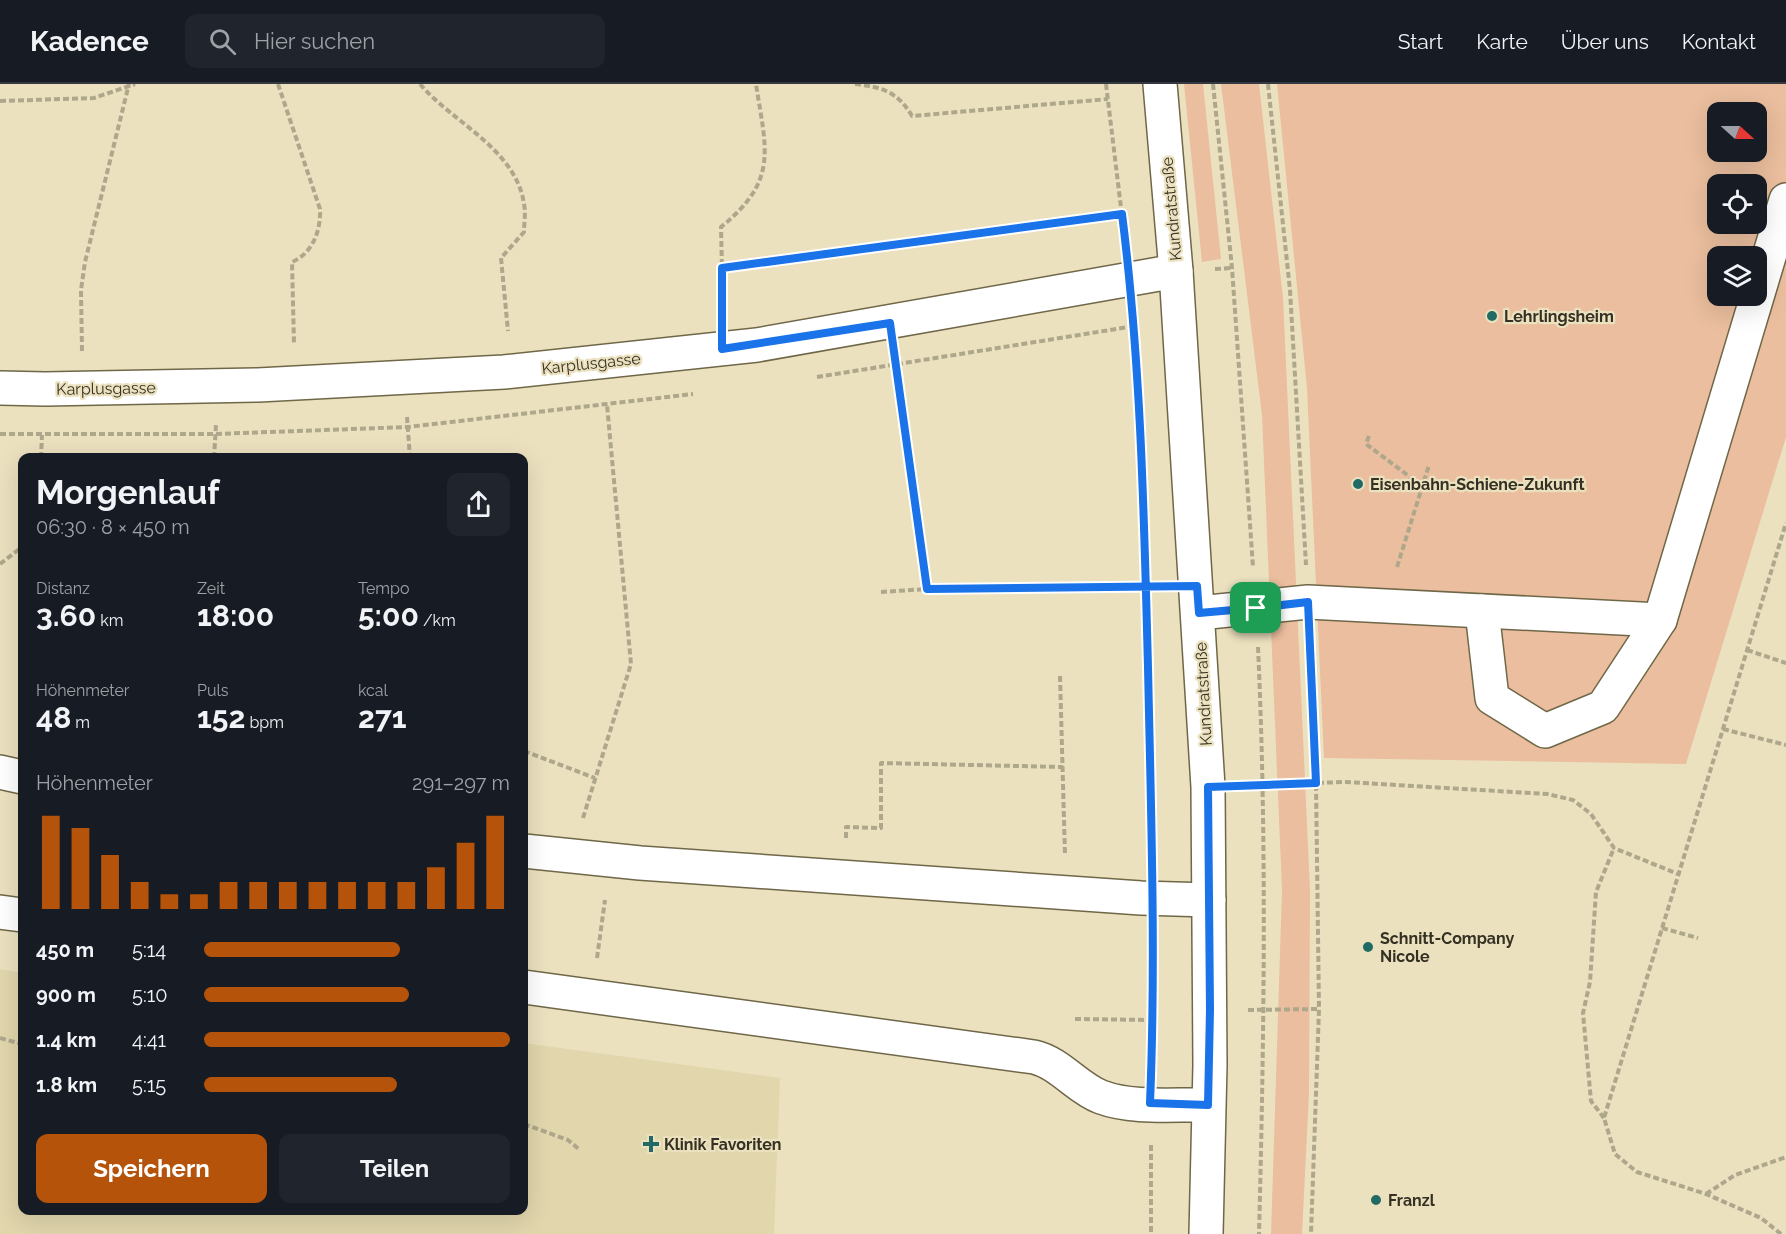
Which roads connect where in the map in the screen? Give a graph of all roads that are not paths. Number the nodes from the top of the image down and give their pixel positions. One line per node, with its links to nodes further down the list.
1 (1160, 84): 3 (street, Kundratstraße)
2 (1786, 200): 7 (street)
3 (1176, 271): 4 (street, Karplusgasse); 5 (street, Kundratstraße)
4 (0, 387)
5 (1198, 600): 6 (street); 11 (street, Kundratstraße)
6 (1482, 611): 7 (street); 7 (street)
7 (1660, 620)
8 (0, 772): 9 (street)
9 (18, 776)
10 (528, 851): 11 (street)
11 (1209, 900): 15 (street, Kundratstraße)
12 (0, 912): 13 (street)
13 (18, 914)
14 (528, 988): 15 (street)
15 (1208, 1105): 16 (street, Kundratstraße)
16 (1206, 1234)

